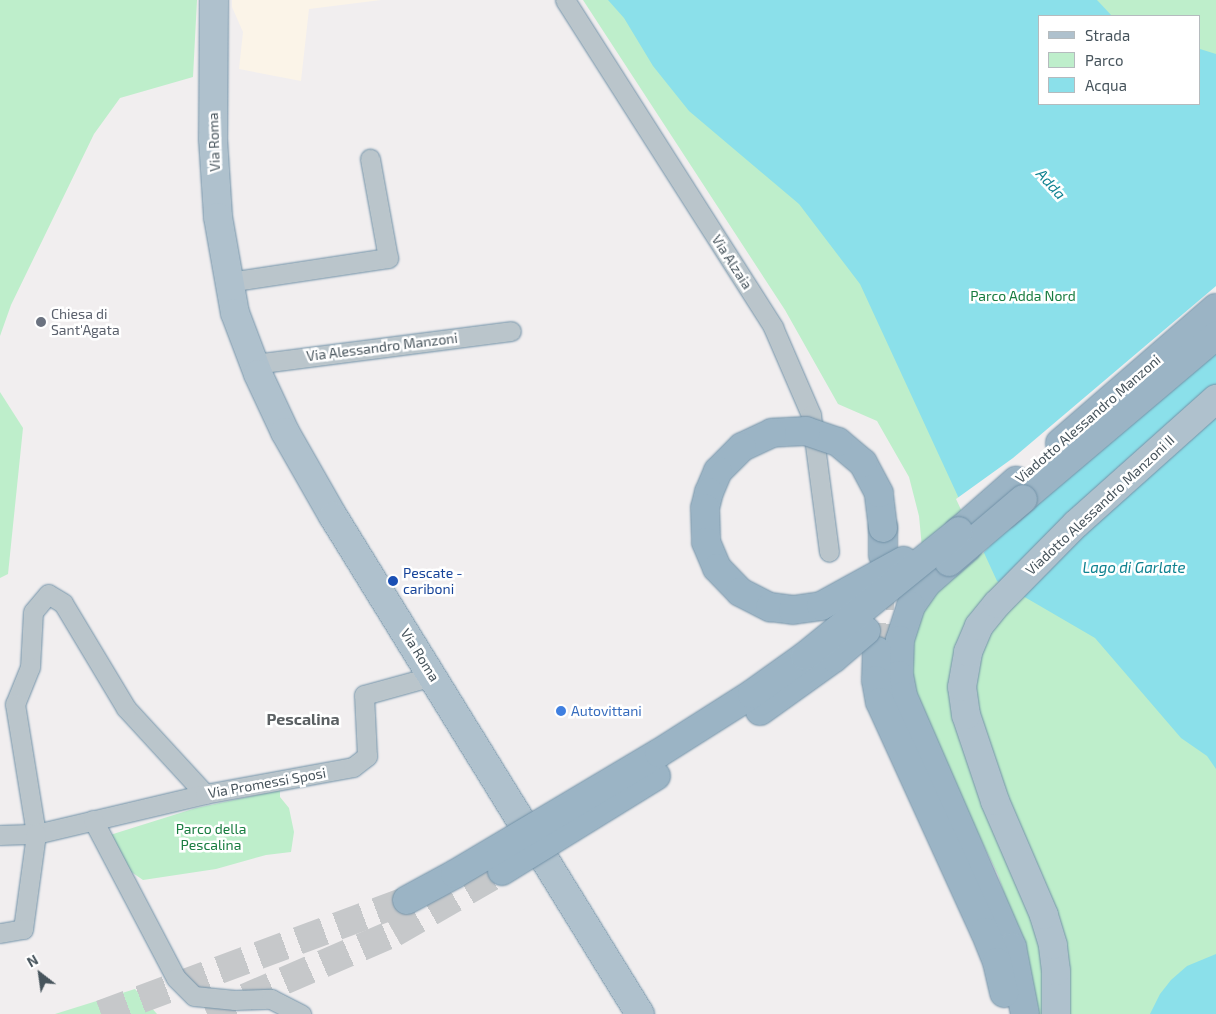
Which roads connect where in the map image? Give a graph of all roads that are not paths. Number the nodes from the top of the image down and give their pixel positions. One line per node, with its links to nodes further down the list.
1 (214, 0): 4 (main road, Via Roma)
2 (565, 0): 12 (street, Via Alzaia)
3 (370, 159): 4 (street)
4 (228, 282): 8 (main road, Via Roma)
5 (1216, 308): 11 (highway, Viadotto Alessandro Manzoni)
6 (511, 330): 8 (street, Via Alessandro Manzoni)
7 (1216, 336): 10 (highway, Viadotto Alessandro Manzoni)
8 (254, 364): 15 (main road, Via Roma)
9 (1216, 399): 27 (main road, Viadotto Alessandro Manzoni II)
10 (1023, 499): 20 (highway, bridge); 26 (highway, bridge)
11 (959, 531): 13 (highway, bridge); 21 (highway, bridge)
12 (830, 552)
13 (883, 555)
14 (877, 652): 25 (highway)
15 (433, 676): 16 (street, Via Promessi Sposi); 24 (main road, Via Roma)
16 (205, 794): 17 (street, Via Promessi Sposi); 18 (street)
17 (93, 820): 18 (street, Via Promessi Sposi); 23 (street)
18 (36, 834): 19 (street, Via Promessi Sposi); 22 (street)
19 (0, 836)
20 (502, 871)
21 (407, 900)
22 (0, 933)
23 (301, 1014)
24 (640, 1014)
25 (1006, 1014)
26 (1025, 1014)
27 (1056, 1014)

